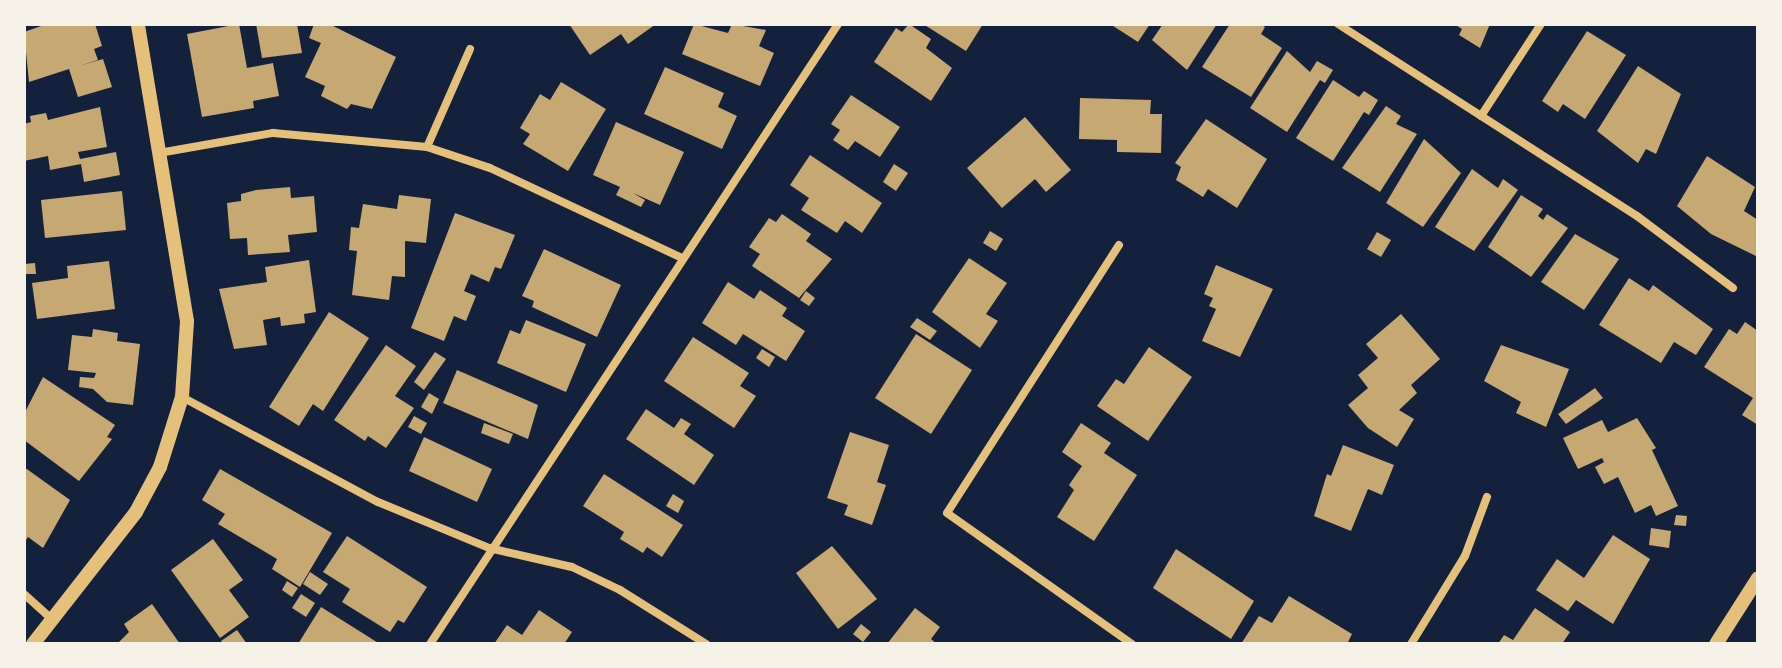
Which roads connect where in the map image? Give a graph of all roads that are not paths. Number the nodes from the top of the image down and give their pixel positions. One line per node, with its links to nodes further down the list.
1 (138, 24): 8 (street)
2 (838, 24): 10 (street)
3 (1338, 24): 6 (street)
4 (1541, 24): 6 (street)
5 (470, 49): 7 (street)
6 (1481, 116): 11 (street)
7 (427, 147): 8 (street); 10 (street)
8 (159, 153): 12 (street)
9 (1119, 245): 21 (street)
10 (680, 257): 14 (street)
11 (1733, 288)
12 (182, 397): 14 (street); 17 (street)
13 (1487, 497): 22 (street)
14 (489, 548): 19 (street); 20 (street)
15 (1758, 578): 23 (street)
16 (24, 594): 17 (street)
17 (52, 619): 18 (street)
18 (33, 644)
19 (430, 644)
20 (706, 644)
21 (1132, 644)
22 (1411, 644)
23 (1716, 644)

